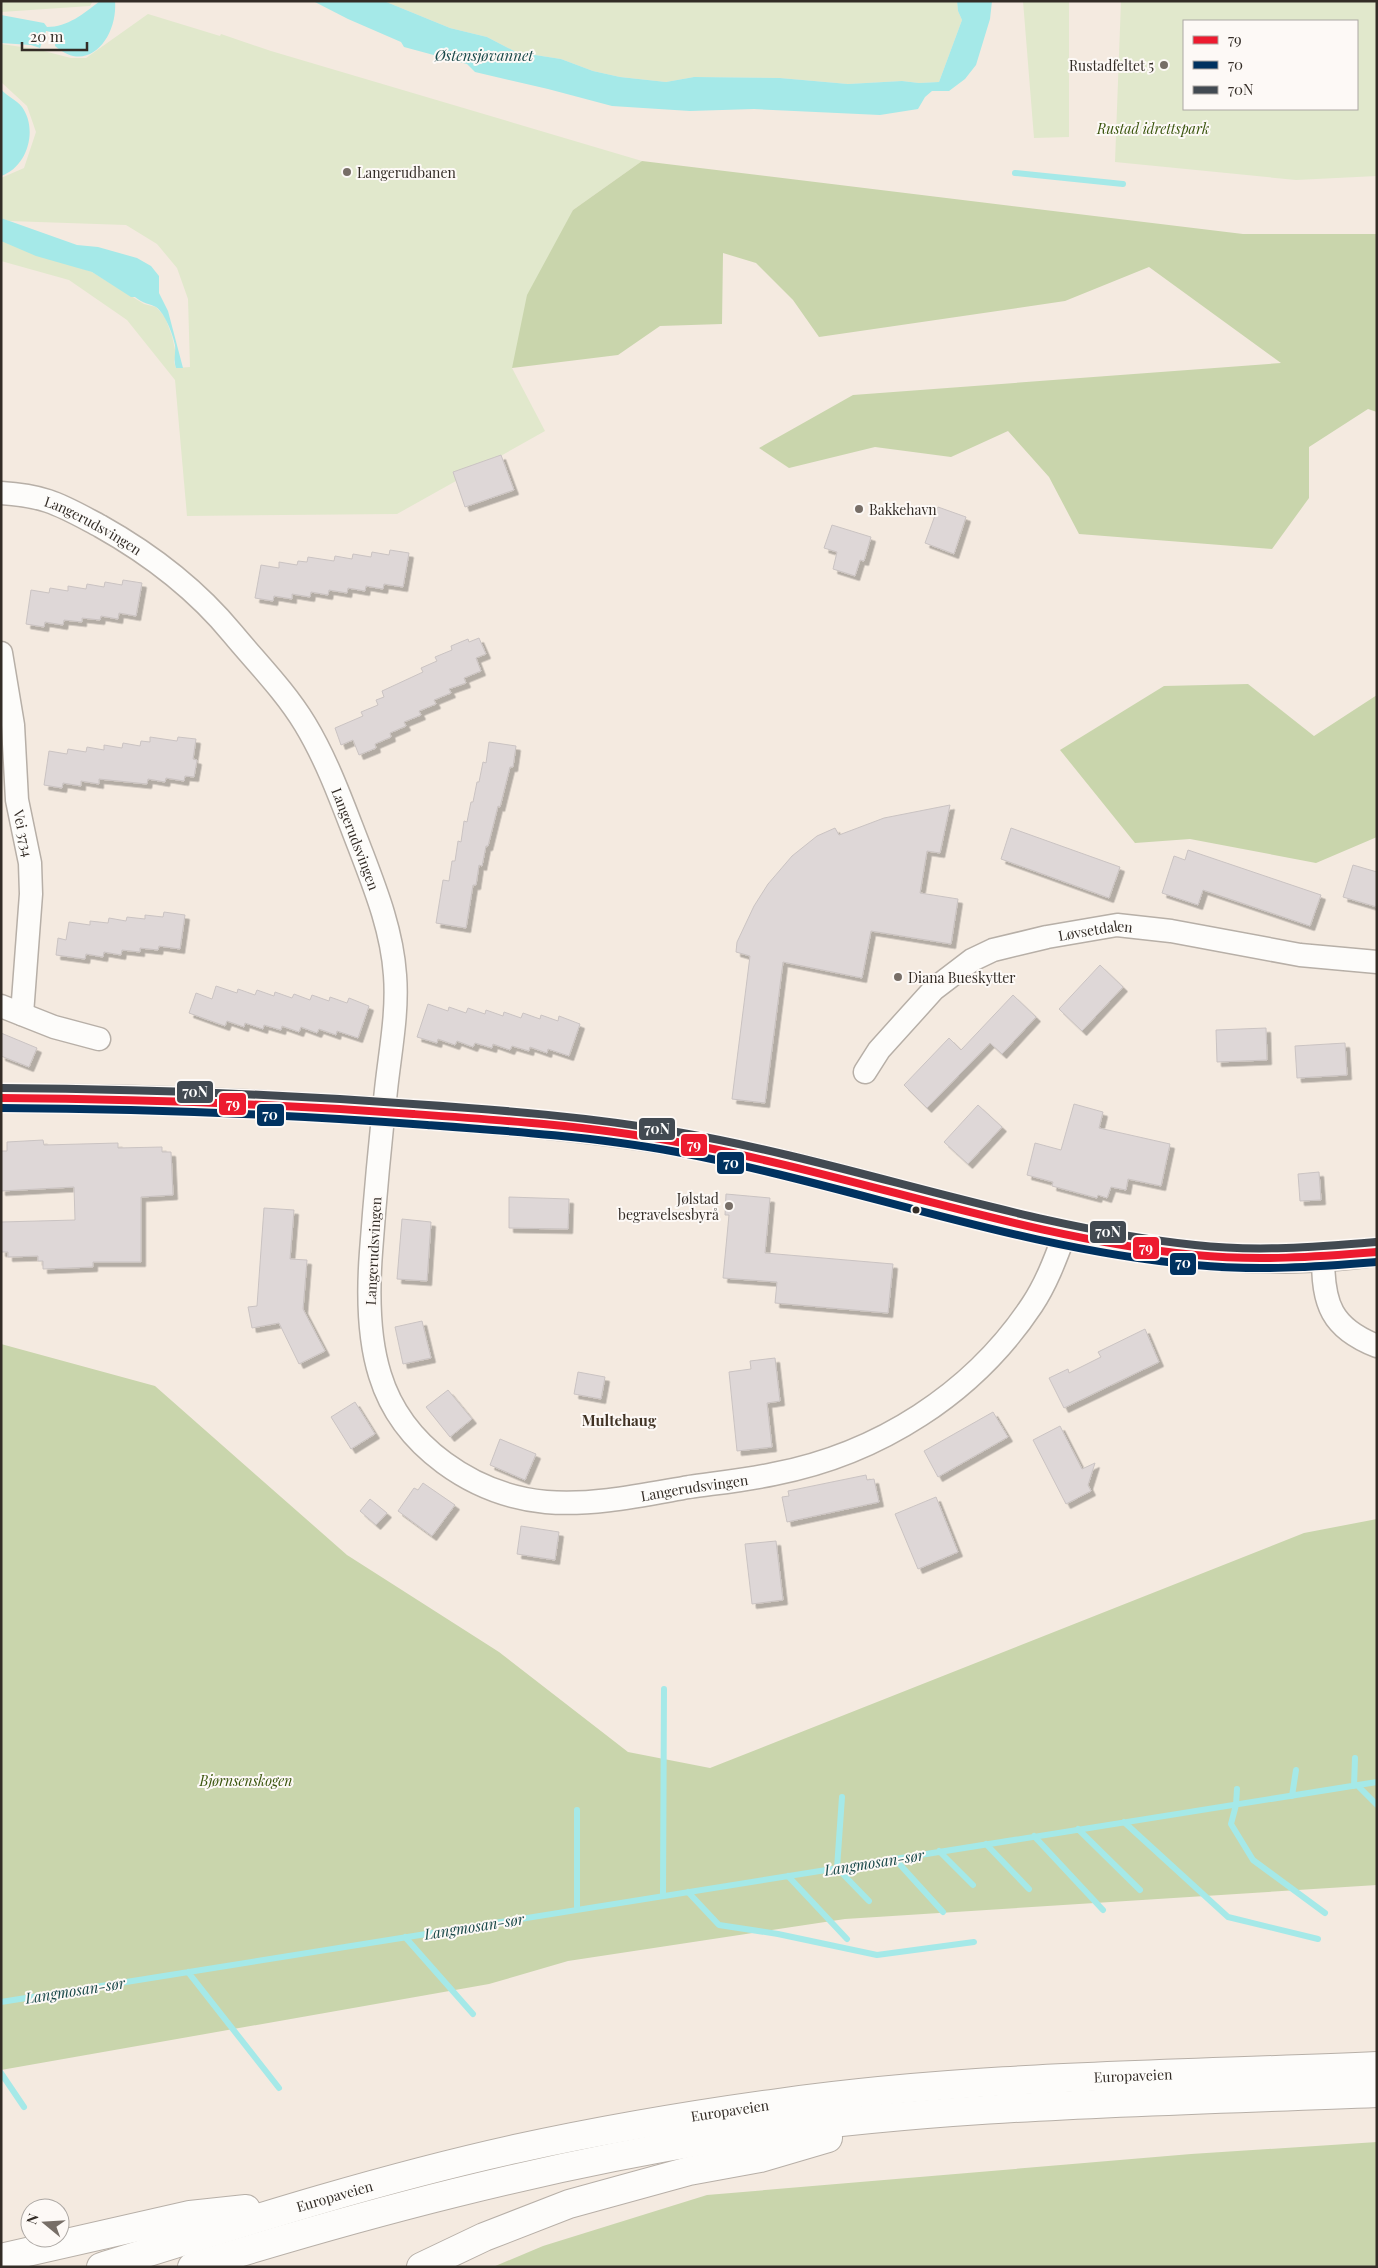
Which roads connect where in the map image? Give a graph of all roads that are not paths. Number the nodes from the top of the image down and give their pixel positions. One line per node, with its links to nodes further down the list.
1 (1, 493): 8 (street, Langerudsvingen)
2 (1, 653): 4 (street, Vei 3734)
3 (1377, 962): 6 (street, Løvsetdalen)
4 (11, 1010): 5 (street)
5 (99, 1038)
6 (865, 1072)
7 (1, 1098): 8 (main road)
8 (384, 1112): 9 (main road); 9 (street, Langerudsvingen)
9 (1064, 1236): 11 (main road)
10 (1377, 1252): 11 (main road)
11 (1323, 1257): 12 (street)
12 (1377, 1346)
13 (1377, 2066): 16 (main road, Europaveien)
14 (1377, 2093): 15 (main road, Europaveien)
15 (912, 2116): 19 (main road, Europaveien); 20 (main road)
16 (314, 2201): 17 (main road); 18 (main road, Europaveien)
17 (1, 2258)
18 (101, 2267)
19 (192, 2267)
20 (421, 2267)

